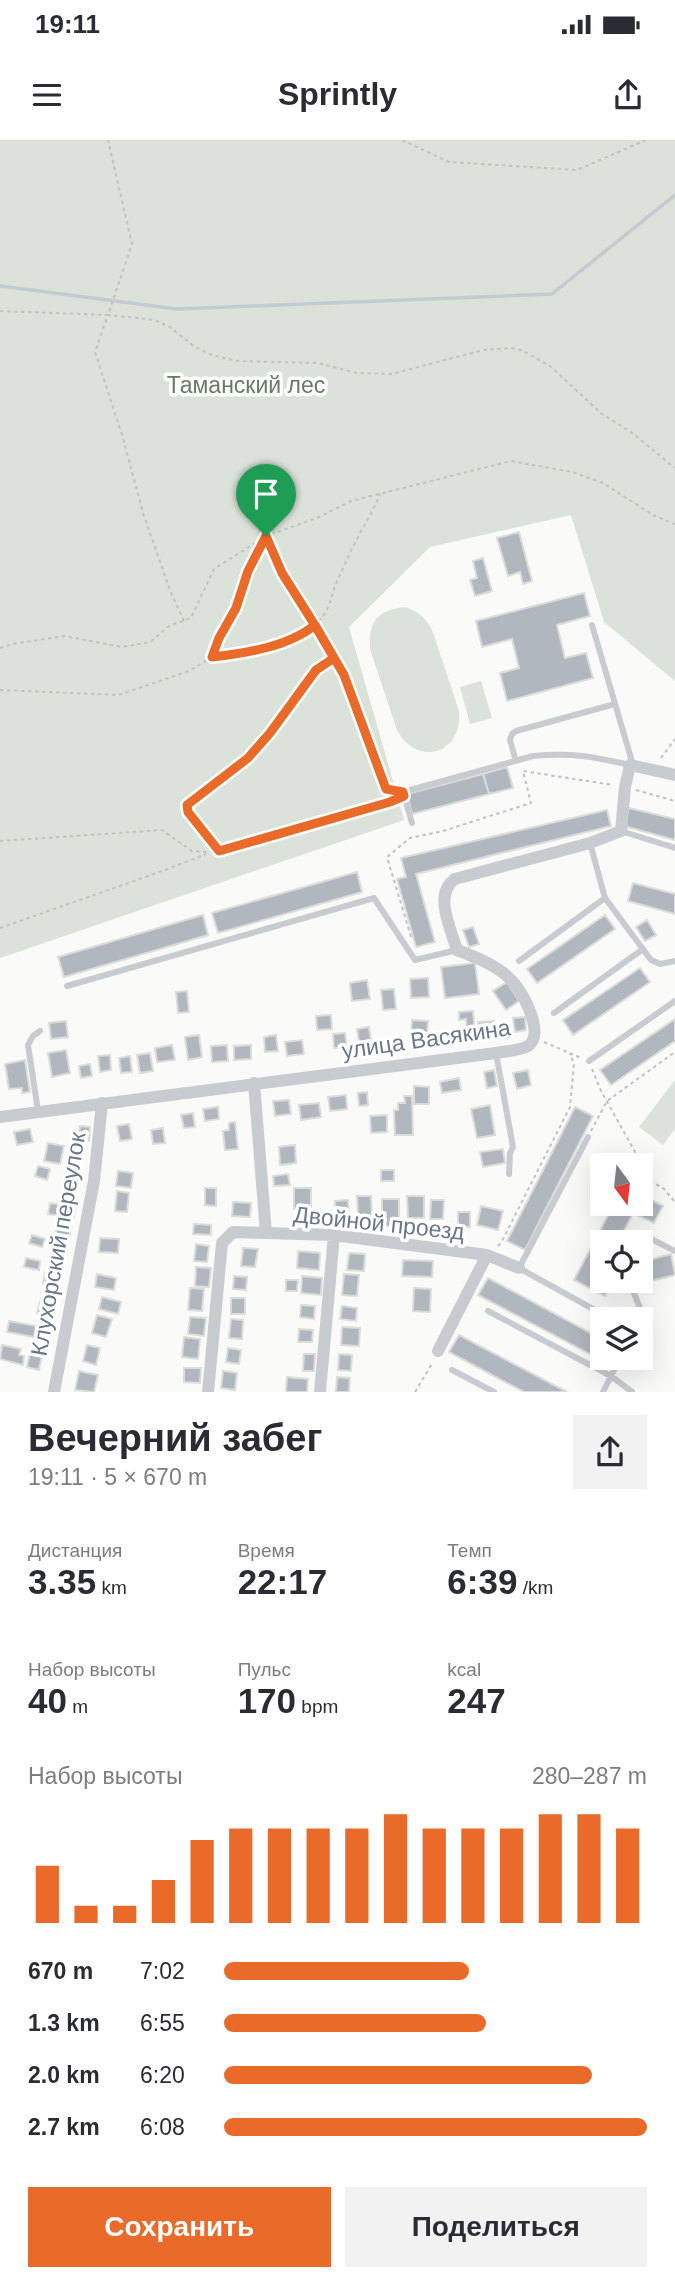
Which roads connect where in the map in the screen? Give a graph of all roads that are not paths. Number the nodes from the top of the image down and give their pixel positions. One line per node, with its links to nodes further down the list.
1 (592, 625): 2 (lane)
2 (615, 704): 3 (lane); 4 (lane)
3 (516, 761): 4 (lane); 6 (lane)
4 (631, 765): 5 (street); 7 (street)
5 (675, 775)
6 (412, 823)
7 (621, 831): 8 (street); 9 (lane)
8 (590, 843): 10 (lane); 12 (street)
9 (675, 848)
10 (605, 898): 11 (lane); 13 (lane)
11 (643, 949): 14 (lane); 17 (lane)
12 (457, 950): 15 (lane); 19 (street, улица Васякина)
13 (519, 961)
14 (675, 961)
15 (67, 986)
16 (675, 1001): 20 (lane)
17 (554, 1013)
18 (40, 1031): 23 (lane)
19 (496, 1053): 21 (street, улица Васякина); 26 (lane)
20 (589, 1061)
21 (254, 1083): 22 (street, улица Васякина); 27 (street, Двойной проезд)
22 (102, 1103): 23 (street, улица Васякина); 39 (street, Клухорский переулок)
23 (38, 1111): 24 (street, улица Васякина)
24 (0, 1117)
25 (588, 1137): 32 (lane)
26 (509, 1174)
27 (266, 1233): 28 (street, Двойной проезд); 40 (street, Двойной проезд)
28 (334, 1235): 31 (street, Двойной проезд); 41 (street)
29 (653, 1240): 30 (lane)
30 (675, 1251)
31 (487, 1255): 32 (street, Двойной проезд); 35 (street)
32 (519, 1268): 33 (lane)
33 (590, 1307)
34 (488, 1311): 38 (lane)
35 (438, 1352)
36 (452, 1370): 42 (lane)
37 (614, 1370): 38 (lane)
38 (611, 1376): 43 (lane); 44 (lane)
39 (54, 1392)
40 (208, 1392)
41 (320, 1392)
42 (494, 1392)
43 (603, 1392)
44 (632, 1392)

